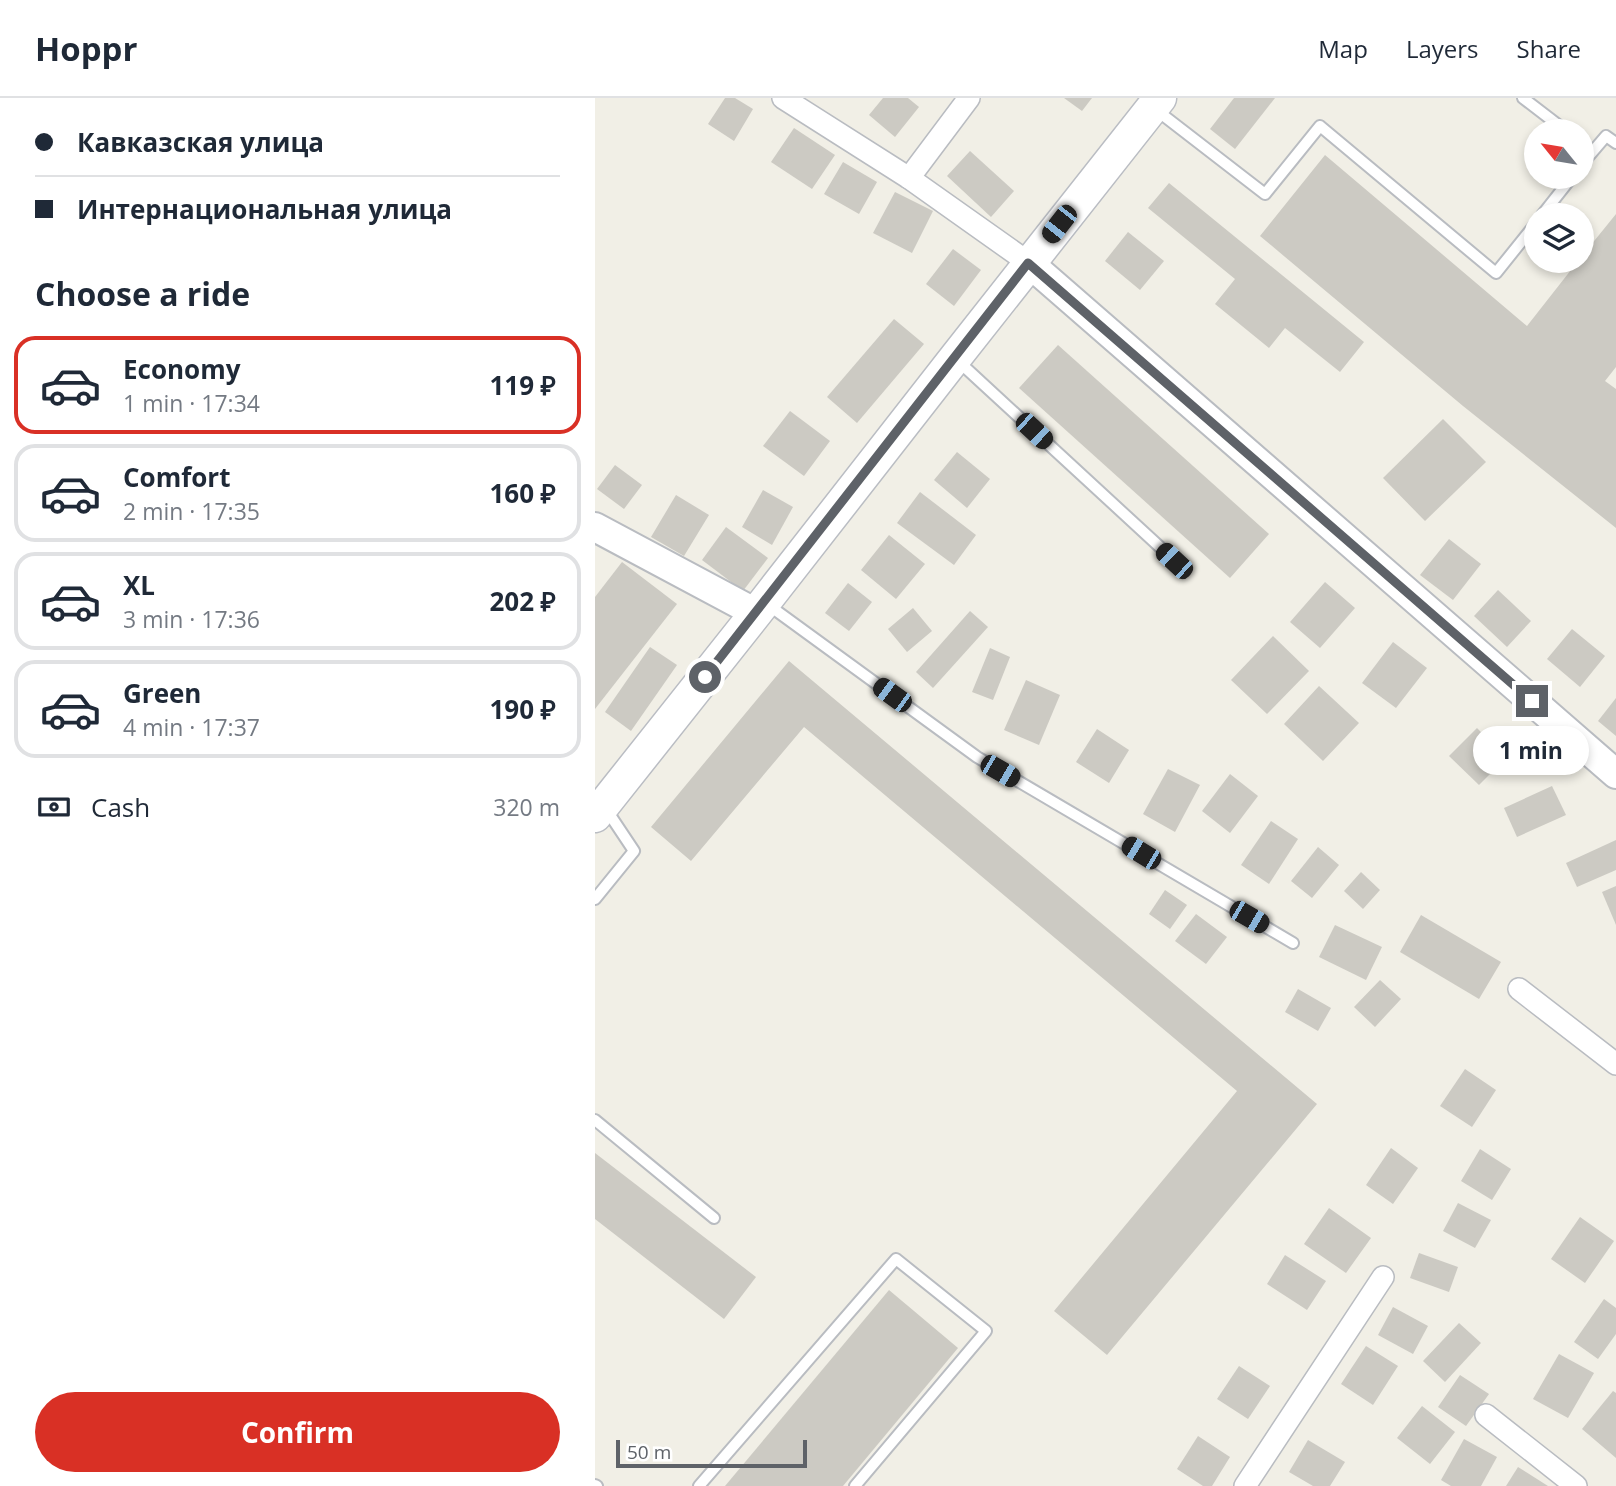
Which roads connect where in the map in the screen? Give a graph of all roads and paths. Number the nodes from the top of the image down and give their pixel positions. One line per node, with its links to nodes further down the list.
1 (783, 98): 8 (street)
2 (969, 98): 8 (street)
3 (1523, 98): 5 (lane)
4 (1156, 103): 11 (lane); 12 (main road)
5 (1550, 119)
6 (1616, 143): 7 (lane)
7 (1594, 149)
8 (909, 178): 12 (street)
9 (1563, 189): 10 (lane)
10 (1551, 203)
11 (1524, 238)
12 (1028, 263): 13 (main road); 17 (street)
13 (955, 358): 15 (lane); 16 (main road)
14 (595, 527): 16 (street)
15 (1174, 561)
16 (760, 608): 18 (main road); 20 (lane)
17 (1616, 774)
18 (599, 810): 19 (lane)
19 (595, 899)
20 (1293, 943)
21 (1519, 989): 22 (street)
22 (1616, 1064)
23 (595, 1120): 24 (lane)
24 (714, 1218)
25 (1383, 1277): 29 (street)
26 (1486, 1415): 30 (street)
27 (699, 1486): 28 (lane)
28 (855, 1486)
29 (1245, 1486)
30 (1576, 1486)

